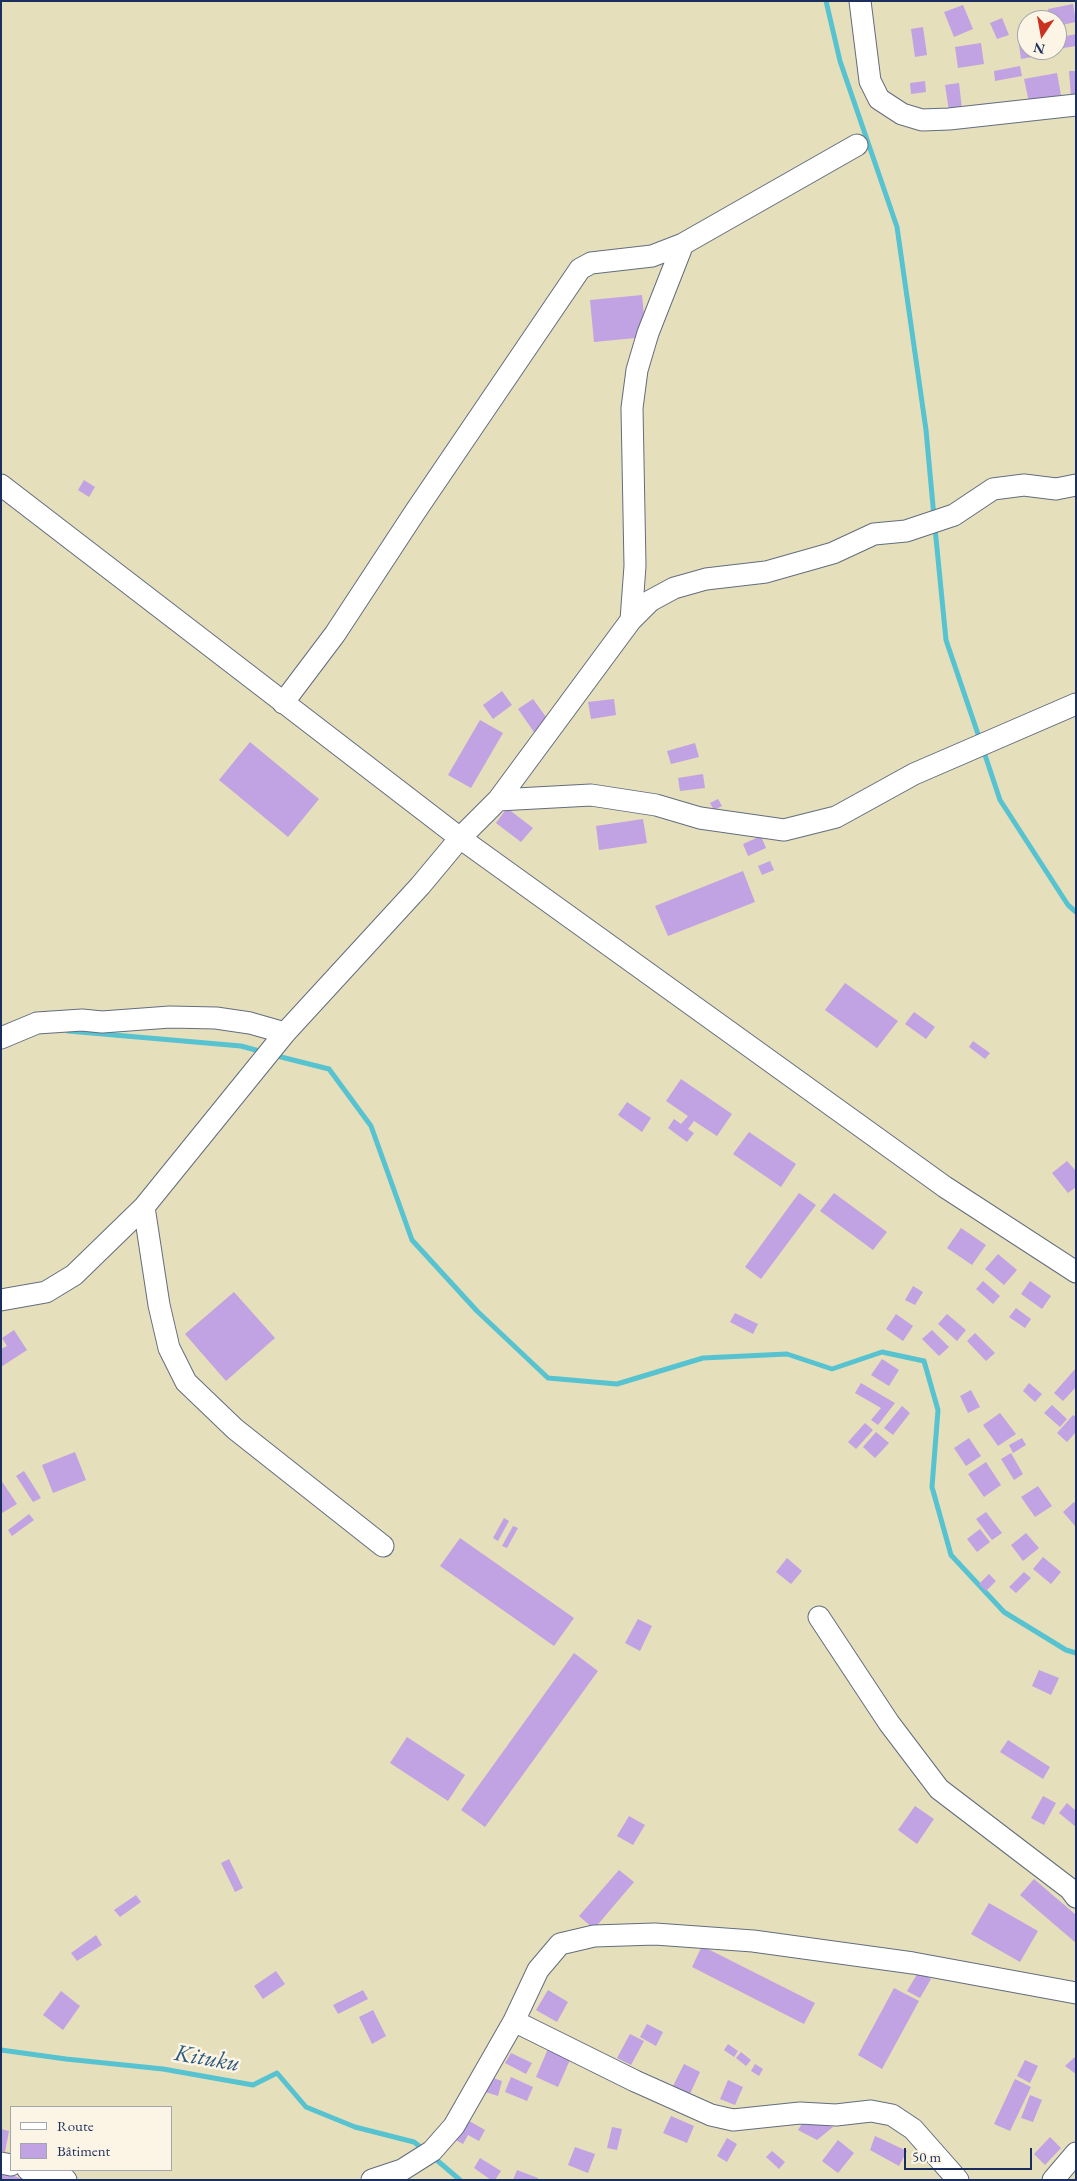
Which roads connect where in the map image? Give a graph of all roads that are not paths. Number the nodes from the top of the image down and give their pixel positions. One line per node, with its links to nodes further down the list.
1 (860, 1): 2 (street)
2 (1076, 105)
3 (857, 145): 4 (street)
4 (683, 244): 7 (street); 8 (street)
5 (1, 485): 8 (street)
6 (1076, 485): 7 (street)
7 (631, 620): 10 (street)
8 (284, 703): 11 (street)
9 (1076, 704): 10 (street)
10 (498, 800): 11 (street)
11 (460, 838): 12 (street); 15 (street)
12 (285, 1033): 13 (street); 14 (street)
13 (1, 1038)
14 (144, 1207): 16 (street); 17 (street)
15 (1076, 1272)
16 (2, 1299)
17 (383, 1546)
18 (819, 1617): 19 (street)
19 (1076, 1896)
20 (1076, 1994): 21 (street)
21 (514, 2021): 25 (street); 26 (street)
22 (1076, 2153): 27 (street)
23 (32, 2171): 24 (street)
24 (66, 2180)
25 (372, 2180)
26 (958, 2180)
27 (1053, 2180)

